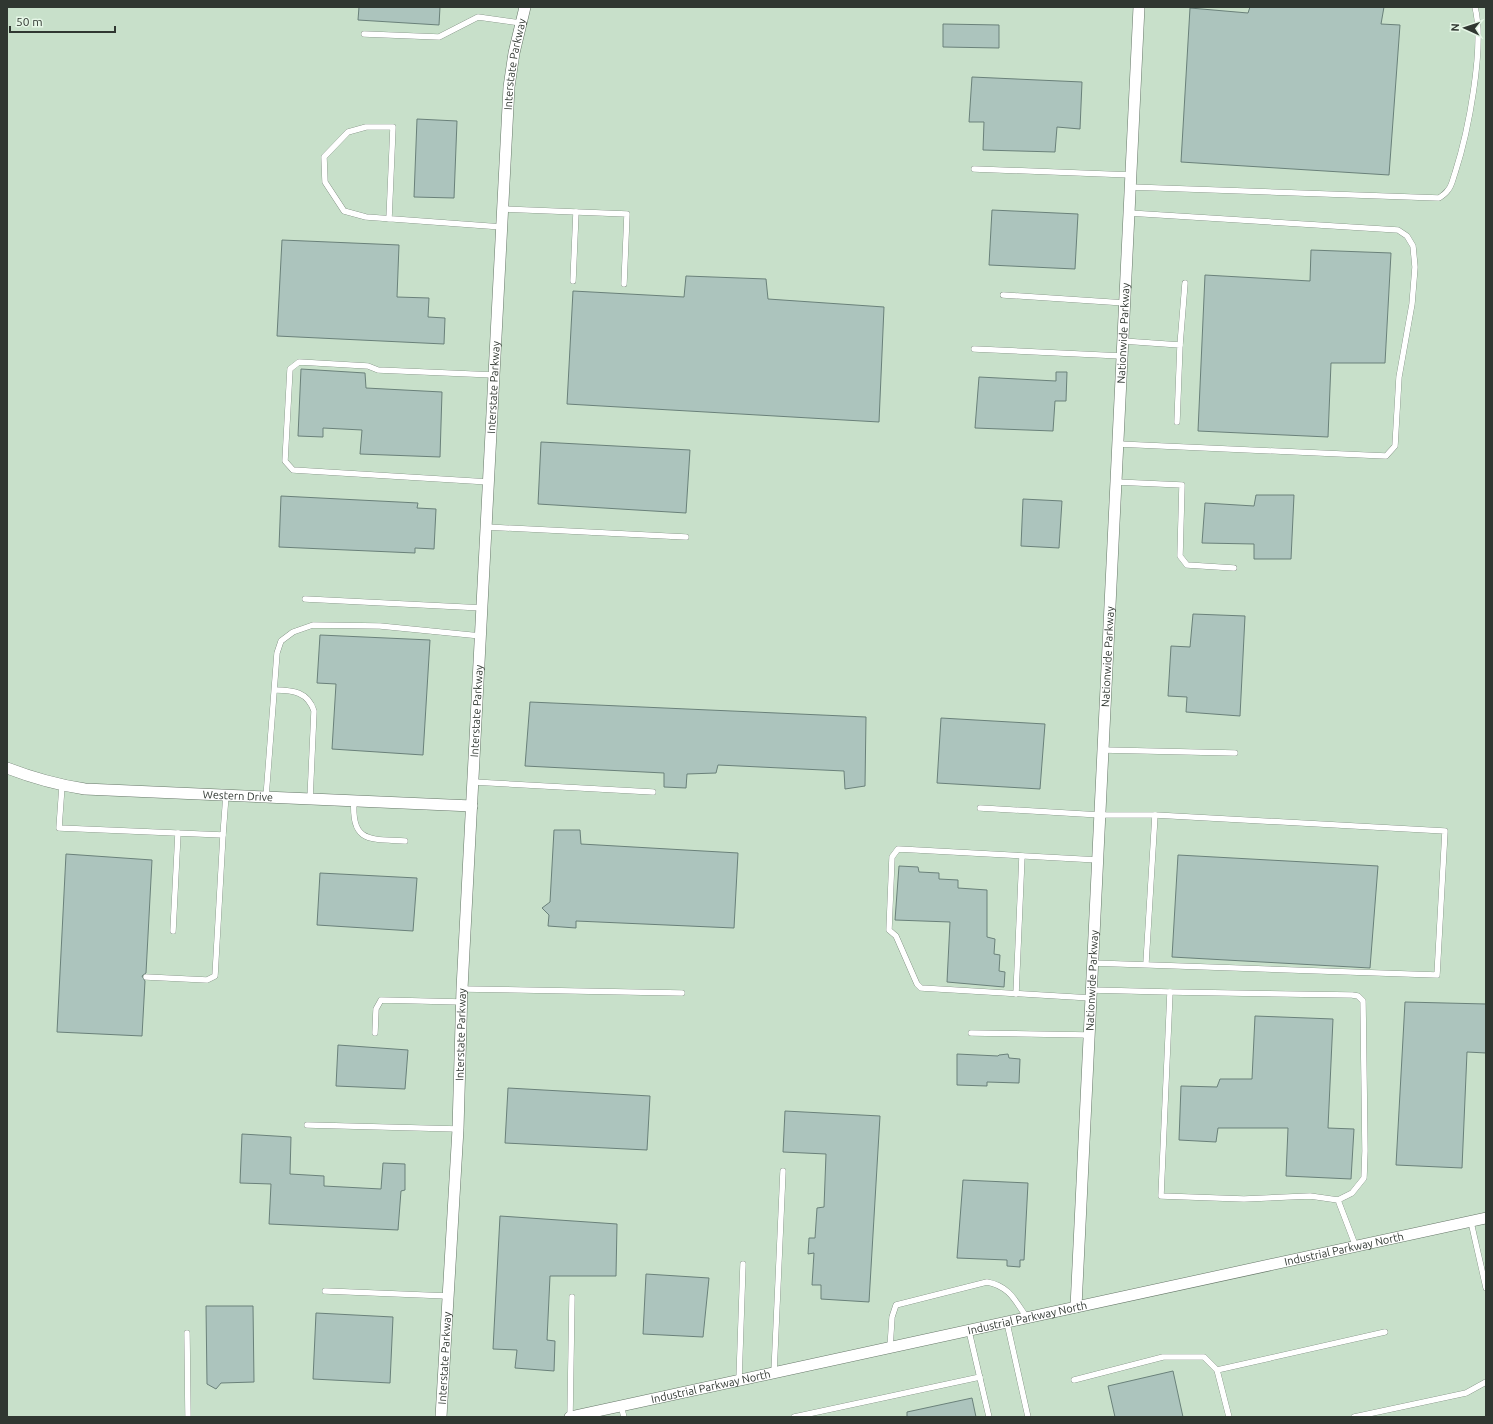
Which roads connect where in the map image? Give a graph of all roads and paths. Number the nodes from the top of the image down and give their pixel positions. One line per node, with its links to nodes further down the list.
1 (526, 7): 4 (street, Interstate Parkway)
2 (1139, 7): 7 (street, Nationwide Parkway)
3 (1475, 7): 8 (lane)
4 (521, 23): 5 (lane); 9 (street, Interstate Parkway)
5 (364, 34)
6 (974, 169): 7 (lane)
7 (1131, 175): 8 (street, Nationwide Parkway)
8 (1130, 187): 11 (street, Nationwide Parkway)
9 (503, 209): 10 (lane); 13 (street, Interstate Parkway)
10 (576, 212): 14 (lane); 16 (lane)
11 (1129, 213): 18 (street, Nationwide Parkway); 25 (lane)
12 (390, 219): 12 (lane); 13 (lane)
13 (502, 227): 23 (street, Interstate Parkway)
14 (573, 281)
15 (1185, 283): 20 (lane)
16 (624, 284)
17 (1003, 295): 18 (lane)
18 (1125, 303): 19 (street, Nationwide Parkway)
19 (1123, 341): 20 (lane); 22 (street, Nationwide Parkway)
20 (1180, 345): 24 (lane)
21 (974, 350): 22 (lane)
22 (1122, 356): 25 (street, Nationwide Parkway)
23 (494, 375): 26 (street, Interstate Parkway); 26 (lane)
24 (1177, 422)
25 (1118, 444): 27 (street, Nationwide Parkway)
26 (488, 482): 28 (street, Interstate Parkway)
27 (1116, 482): 30 (lane); 35 (street, Nationwide Parkway)
28 (486, 527): 29 (lane); 32 (street, Interstate Parkway)
29 (686, 537)
30 (1234, 568)
31 (305, 599): 32 (lane)
32 (483, 608): 33 (street, Interstate Parkway)
33 (481, 636): 34 (lane); 38 (street, Interstate Parkway)
34 (275, 690): 42 (lane); 43 (lane)
35 (1103, 750): 36 (lane); 47 (street, Nationwide Parkway)
36 (1236, 753)
37 (7, 768): 39 (street, Western Drive)
38 (473, 782): 40 (lane); 45 (street, Interstate Parkway)
39 (62, 786): 41 (street, Western Drive); 49 (lane)
40 (654, 792)
41 (226, 795): 42 (street, Western Drive); 50 (lane)
42 (266, 797): 43 (street, Western Drive)
43 (310, 799): 44 (street, Western Drive)
44 (354, 801): 45 (street, Western Drive); 51 (lane)
45 (472, 806): 58 (street, Interstate Parkway)
46 (980, 808): 47 (lane)
47 (1100, 815): 48 (lane); 53 (street, Nationwide Parkway)
48 (1155, 815): 56 (lane); 56 (lane)
49 (178, 833): 50 (lane); 54 (lane)
50 (223, 835): 57 (lane)
51 (405, 841)
52 (1022, 856): 53 (lane); 61 (lane); 61 (lane)
53 (1098, 860): 55 (street, Nationwide Parkway)
54 (173, 931)
55 (1092, 962): 56 (lane); 62 (street, Nationwide Parkway)
56 (1146, 963)
57 (146, 977)
58 (462, 989): 60 (lane); 63 (street, Interstate Parkway)
59 (1170, 992): 62 (lane); 70 (lane); 70 (lane)
60 (682, 993)
61 (1016, 994): 62 (lane)
62 (1091, 994): 66 (street, Nationwide Parkway)
63 (462, 1002): 64 (lane); 68 (street, Interstate Parkway)
64 (375, 1033)
65 (972, 1033): 66 (lane)
66 (1089, 1035): 79 (street, Nationwide Parkway)
67 (307, 1125): 68 (lane)
68 (458, 1129): 77 (street, Interstate Parkway)
69 (783, 1171): 87 (lane)
70 (1338, 1200): 73 (lane)
71 (1486, 1218): 72 (street, Industrial Parkway North)
72 (1471, 1222): 73 (street, Industrial Parkway North); 75 (lane)
73 (1356, 1246): 79 (street, Industrial Parkway North)
74 (743, 1264): 89 (lane)
75 (1486, 1288)
76 (325, 1291): 77 (lane)
77 (448, 1296): 94 (street, Interstate Parkway)
78 (572, 1297): 95 (lane)
79 (1076, 1308): 80 (street, Industrial Parkway North)
80 (1027, 1318): 81 (street, Industrial Parkway North); 85 (lane)
81 (1007, 1323): 82 (street, Industrial Parkway North); 99 (lane)
82 (969, 1331): 85 (street, Industrial Parkway North); 88 (lane)
83 (1385, 1332): 86 (lane)
84 (187, 1333): 93 (lane)
85 (890, 1348): 87 (street, Industrial Parkway North)
86 (1217, 1370): 90 (lane); 100 (lane)
87 (774, 1373): 89 (street, Industrial Parkway North)
88 (980, 1377): 97 (lane); 98 (lane)
89 (738, 1380): 92 (street, Industrial Parkway North)
90 (1074, 1380)
91 (1486, 1382): 101 (lane)
92 (621, 1406): 95 (street, Industrial Parkway North); 96 (lane)
93 (188, 1417)
94 (441, 1417)
95 (574, 1417)
96 (624, 1417)
97 (794, 1417)
98 (989, 1417)
99 (1028, 1417)
100 (1229, 1417)
101 (1354, 1417)

